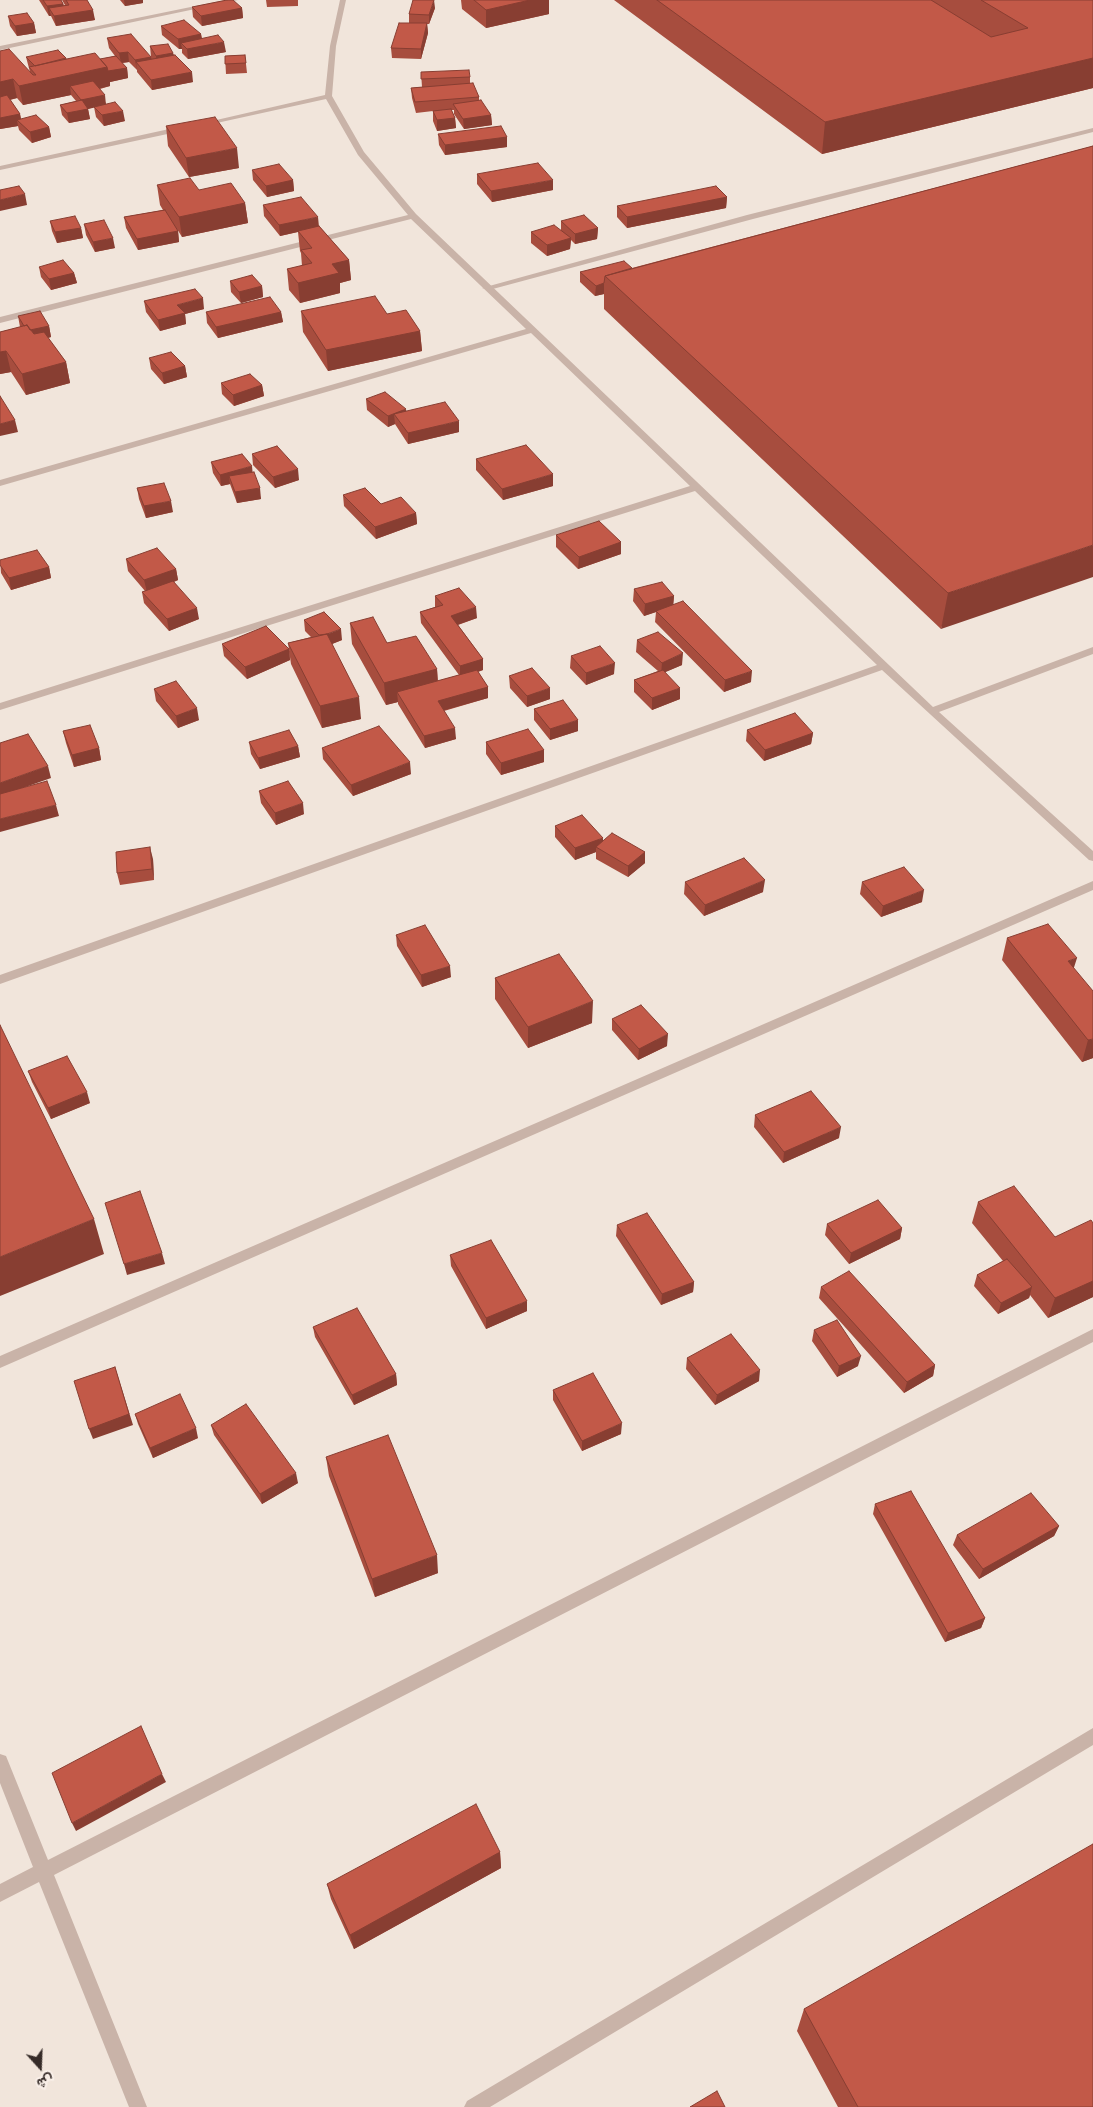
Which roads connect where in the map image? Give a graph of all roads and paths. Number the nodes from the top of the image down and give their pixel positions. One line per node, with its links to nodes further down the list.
1 (235, 0): 3 (street)
2 (343, 0): 4 (street)
3 (0, 48)
4 (328, 96): 6 (street); 7 (street)
5 (1093, 130): 8 (street)
6 (0, 168)
7 (412, 216): 8 (street); 9 (street)
8 (486, 288): 10 (street)
9 (0, 320)
10 (532, 330): 11 (street); 12 (street)
11 (0, 483)
12 (695, 488): 14 (street); 15 (street)
13 (1093, 650): 16 (street)
14 (884, 666): 16 (street); 19 (street)
15 (0, 706)
16 (931, 711): 17 (street)
17 (1093, 858)
18 (1093, 885): 21 (street)
19 (0, 980)
20 (1093, 1335): 24 (street)
21 (0, 1362)
22 (1093, 1736): 27 (street)
23 (0, 1762): 24 (street)
24 (44, 1869): 25 (street); 26 (street)
25 (0, 1893)
26 (138, 2107)
27 (473, 2107)

